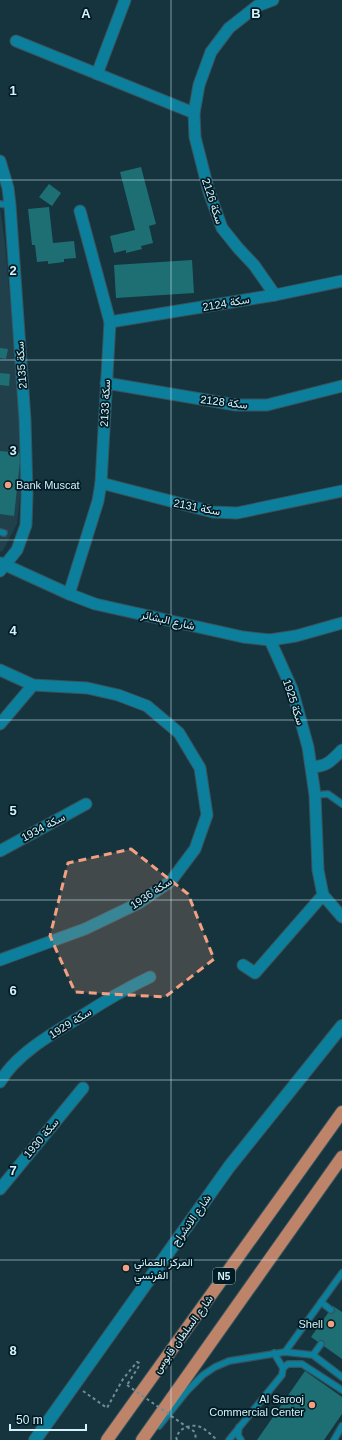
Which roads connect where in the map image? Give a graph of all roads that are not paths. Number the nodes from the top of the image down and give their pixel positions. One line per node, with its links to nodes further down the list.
1 (126, 0): 4 (street)
2 (273, 0): 5 (street, سكة 2126)
3 (16, 41): 4 (street)
4 (97, 74): 5 (street)
5 (194, 113): 10 (street, سكة 2126)
6 (0, 161): 7 (street, سكة 2135)
7 (5, 204): 16 (street, سكة 2135)
8 (80, 211): 11 (street, سكة 2133)
9 (342, 281): 10 (street, سكة 2124)
10 (275, 295): 11 (street, سكة 2124)
11 (110, 322): 12 (street, سكة 2133)
12 (106, 383): 13 (street, سكة 2128); 14 (street, سكة 2133)
13 (342, 386)
14 (101, 484): 15 (street, سكة 2131); 17 (street, سكة 2133)
15 (342, 491)
16 (2, 566): 17 (street, شارع البشائر)
17 (69, 594): 19 (street, شارع البشائر)
18 (342, 623): 19 (street, شارع البشائر)
19 (270, 640): 24 (street, سكة 1925)
20 (0, 670): 21 (street, سكة 1936)
21 (33, 685): 22 (street); 31 (street, سكة 1936)
22 (0, 724)
23 (342, 750): 24 (street)
24 (312, 767): 25 (street, سكة 1925)
25 (316, 796): 27 (lane); 29 (street, سكة 1925)
26 (86, 804): 28 (street, سكة 1934)
27 (342, 804)
28 (0, 851)
29 (323, 895): 30 (street, سكة 1925); 32 (street)
30 (342, 917)
31 (0, 960)
32 (243, 965)
33 (150, 977): 35 (street, سكة 1929)
34 (342, 1026): 52 (street, شارع الانشراح)
35 (2, 1075)
36 (83, 1088): 39 (street, سكة 1930)
37 (342, 1112): 53 (highway, شارع السلطان قابوس / N5)
38 (342, 1157): 54 (highway, N5)
39 (0, 1189)
40 (342, 1273): 41 (lane)
41 (321, 1302): 42 (lane); 44 (lane)
42 (331, 1310)
43 (321, 1344): 46 (lane)
44 (285, 1352): 45 (lane); 46 (lane)
45 (274, 1353): 47 (lane); 55 (lane)
46 (313, 1355): 48 (lane)
47 (283, 1368): 49 (lane); 51 (lane)
48 (342, 1377)
49 (342, 1390)
50 (342, 1426): 58 (lane)
51 (239, 1427): 56 (lane); 57 (lane)
52 (35, 1440)
53 (107, 1440)
54 (142, 1440)
55 (147, 1440)
56 (229, 1440)
57 (241, 1440)
58 (334, 1440)

